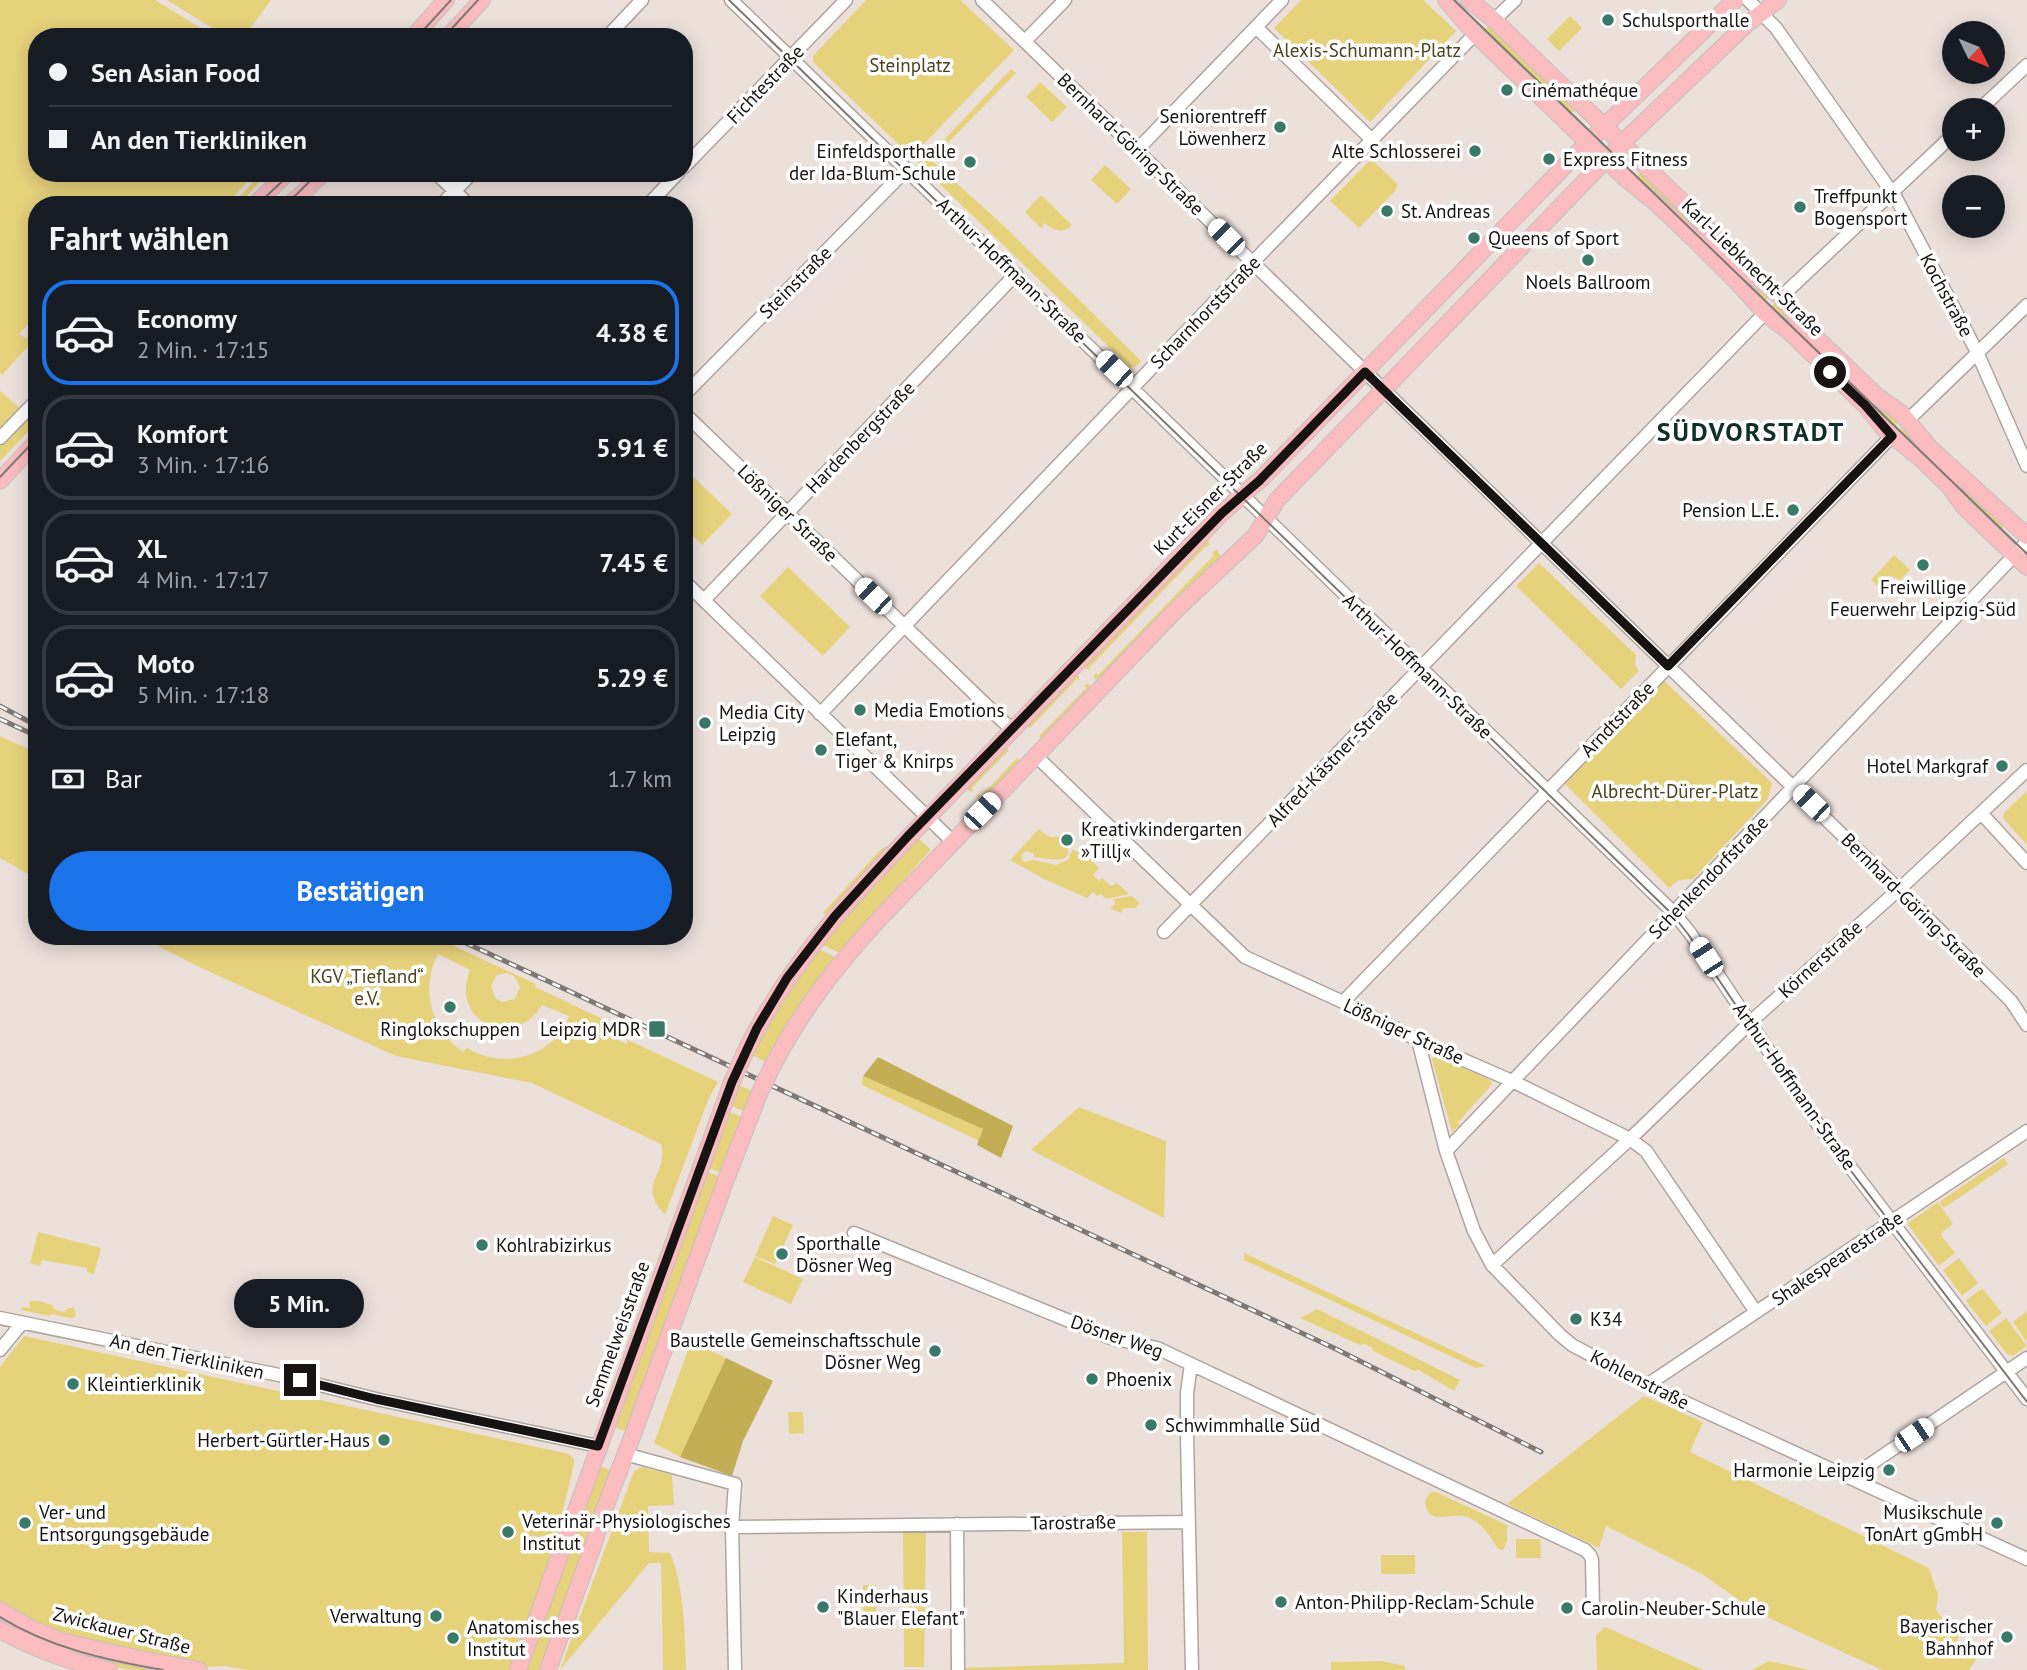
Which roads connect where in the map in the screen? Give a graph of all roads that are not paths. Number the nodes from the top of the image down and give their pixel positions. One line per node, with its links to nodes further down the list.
1 (446, 0): 18 (main road)
2 (642, 0): 20 (street)
3 (731, 0): 23 (street, Arthur-Hoffmann-Straße)
4 (846, 0): 23 (street, Fichtestraße)
5 (982, 0): 22 (street, Bernhard-Göring-Straße)
6 (1065, 0): 22 (street)
7 (1282, 0): 17 (street)
8 (1446, 0): 21 (main road, Karl-Liebknecht-Straße)
9 (1469, 0): 16 (main road, Karl-Liebknecht-Straße)
10 (1515, 0): 16 (street)
11 (1735, 0): 26 (main road, Kurt-Eisner-Straße)
12 (1748, 0): 15 (street, Kochstraße)
13 (1778, 0): 15 (main road)
14 (479, 1): 19 (main road)
15 (1762, 13): 29 (main road); 41 (street, Kochstraße)
16 (1494, 20): 26 (main road, Karl-Liebknecht-Straße)
17 (1256, 27): 27 (street); 31 (street)
18 (420, 28)
19 (456, 28)
20 (616, 28)
21 (1475, 34): 27 (street, Scharnhorststraße); 28 (main road, Karl-Liebknecht-Straße)
22 (1025, 41): 31 (street, Bernhard-Göring-Straße)
23 (790, 58): 32 (street, Fichtestraße); 34 (street, Arthur-Hoffmann-Straße)
24 (2027, 65): 25 (street)
25 (1992, 98)
26 (1604, 126): 28 (main road, Kurt-Eisner-Straße); 29 (main road, Karl-Liebknecht-Straße)
27 (1371, 139): 47 (street, Scharnhorststraße)
28 (1588, 142): 33 (main road, Karl-Liebknecht-Straße); 53 (main road, Kurt-Eisner-Straße)
29 (1622, 143): 33 (main road); 49 (main road, Karl-Liebknecht-Straße)
30 (1942, 145): 41 (street)
31 (1137, 150): 47 (street, Bernhard-Göring-Straße)
32 (693, 158)
33 (1606, 160): 51 (main road, Karl-Liebknecht-Straße); 56 (main road)
34 (906, 169): 48 (street, Arthur-Hoffmann-Straße); 54 (street, Steinstraße)
35 (278, 182): 42 (main road)
36 (315, 182): 43 (main road)
37 (445, 182): 40 (street)
38 (463, 182): 40 (street)
39 (670, 182): 46 (street)
40 (454, 191): 44 (street); 45 (street)
41 (1892, 192): 49 (street); 52 (street, Kochstraße)
42 (264, 196)
43 (301, 196)
44 (449, 196)
45 (459, 196)
46 (656, 196)
47 (1252, 262): 53 (street, Bernhard-Göring-Straße); 55 (street, Scharnhorststraße)
48 (1016, 274): 55 (street, Arthur-Hoffmann-Straße); 66 (street, Hardenbergstraße)
49 (1781, 297): 58 (main road, Karl-Liebknecht-Straße)
50 (2027, 305): 52 (street)
51 (1765, 313): 60 (main road, Karl-Liebknecht-Straße); 69 (street, Alfred-Kästner-Straße)
52 (1978, 352): 58 (street); 63 (street, Kochstraße)
53 (1365, 372): 56 (street, Bernhard-Göring-Straße); 65 (main road, Kurt-Eisner-Straße)
54 (693, 386)
55 (1133, 387): 65 (street, Arthur-Hoffmann-Straße); 74 (street, Scharnhorststraße)
56 (1384, 390): 67 (main road); 69 (street, Bernhard-Göring-Straße)
57 (28, 409): 61 (street)
58 (1908, 420): 68 (main road, Karl-Liebknecht-Straße)
59 (693, 422): 66 (street, Lößniger Straße)
60 (1892, 436): 70 (main road, Karl-Liebknecht-Straße); 75 (street, Arndtstraße)
61 (0, 438)
62 (28, 451): 64 (main road)
63 (2027, 466)
64 (0, 481)
65 (1242, 495): 67 (street, Arthur-Hoffmann-Straße); 78 (main road, Kurt-Eisner-Straße)
66 (788, 513): 73 (street, Hardenbergstraße); 74 (street, Lößniger Straße)
67 (1266, 519): 76 (street, Arthur-Hoffmann-Straße); 79 (main road)
68 (2027, 539): 70 (street, Schenkendorfstraße)
69 (1541, 544): 75 (street, Bernhard-Göring-Straße); 76 (street, Alfred-Kästner-Straße)
70 (2014, 555): 71 (main road, Karl-Liebknecht-Straße); 81 (street, Schenkendorfstraße)
71 (2027, 567)
72 (693, 590): 73 (street)
73 (704, 600): 77 (street)
74 (904, 627): 77 (street, Scharnhorststraße); 78 (street, Lößniger Straße)
75 (1668, 666): 81 (street, Bernhard-Göring-Straße); 82 (street, Arndtstraße)
76 (1420, 668): 82 (street, Arthur-Hoffmann-Straße); 88 (street, Alfred-Kästner-Straße)
77 (821, 714): 84 (street)
78 (1012, 730): 84 (main road, Kurt-Eisner-Straße)
79 (1036, 756): 85 (main road); 88 (street, Lößniger Straße)
80 (2027, 770): 83 (street, Körnerstraße)
81 (1794, 786): 87 (street, Bernhard-Göring-Straße); 89 (street, Schenkendorfstraße)
82 (1548, 790): 89 (street, Arthur-Hoffmann-Straße); 91 (street, Arndtstraße)
83 (1981, 813): 86 (street); 87 (street, Körnerstraße)
84 (928, 817): 85 (street); 95 (main road, Kurt-Eisner-Straße)
85 (953, 842): 113 (main road, bridge)
86 (2027, 863)
87 (1898, 889): 92 (street, Körnerstraße); 93 (street, Bernhard-Göring-Straße)
88 (1190, 905): 90 (street, Alfred-Kästner-Straße); 91 (street, Lößniger Straße)
89 (1674, 913): 92 (street, Arthur-Hoffmann-Straße); 96 (street, Schenkendorfstraße)
90 (1164, 932)
91 (1343, 1002): 94 (street, Lößniger Straße)
92 (1750, 1023): 98 (street, Körnerstraße); 100 (street, Arthur-Hoffmann-Straße)
93 (2027, 1025)
94 (1418, 1040): 96 (street, Lößniger Straße); 99 (street, Kohlenstraße)
95 (745, 1052): 112 (main road, Semmelweisstraße, bridge)
96 (1512, 1081): 98 (street, Lößniger Straße); 99 (street, Schenkendorfstraße)
97 (2027, 1131): 100 (street, Shakespearestraße)
98 (1630, 1139): 102 (street, Körnerstraße); 103 (street, Lößniger Straße)
99 (1446, 1151): 102 (street, Kohlenstraße)
100 (1892, 1221): 103 (street, Shakespearestraße); 109 (street, Arthur-Hoffmann-Straße)
101 (854, 1233): 108 (street, Dösner Weg)
102 (1492, 1265): 110 (street, Kohlenstraße)
103 (1756, 1312): 110 (street, Shakespearestraße)
104 (0, 1318): 105 (street, An den Tierkliniken)
105 (22, 1323): 106 (street); 112 (street, An den Tierkliniken)
106 (0, 1350)
107 (2027, 1358): 109 (street)
108 (1191, 1364): 115 (street); 119 (street, Dösner Weg)
109 (2007, 1372): 111 (street, Arthur-Hoffmann-Straße); 114 (street)
110 (1647, 1385): 114 (street, Kohlenstraße)
111 (2027, 1399)
112 (598, 1446): 113 (main road); 124 (main road, Semmelweisstraße)
113 (625, 1454): 117 (street); 125 (main road)
114 (1850, 1478): 118 (street, Kohlenstraße)
115 (1189, 1522): 116 (street, Tarostraße); 128 (street)
116 (957, 1524): 117 (street, Tarostraße); 127 (street)
117 (732, 1527): 126 (street)
118 (2027, 1559)
119 (1593, 1608)
120 (0, 1610): 123 (main road, Zwickauer Straße)
121 (0, 1630): 122 (main road, Zwickauer Straße)
122 (109, 1670)
123 (199, 1670)
124 (517, 1670)
125 (548, 1670)
126 (736, 1670)
127 (958, 1670)
128 (1192, 1670)

